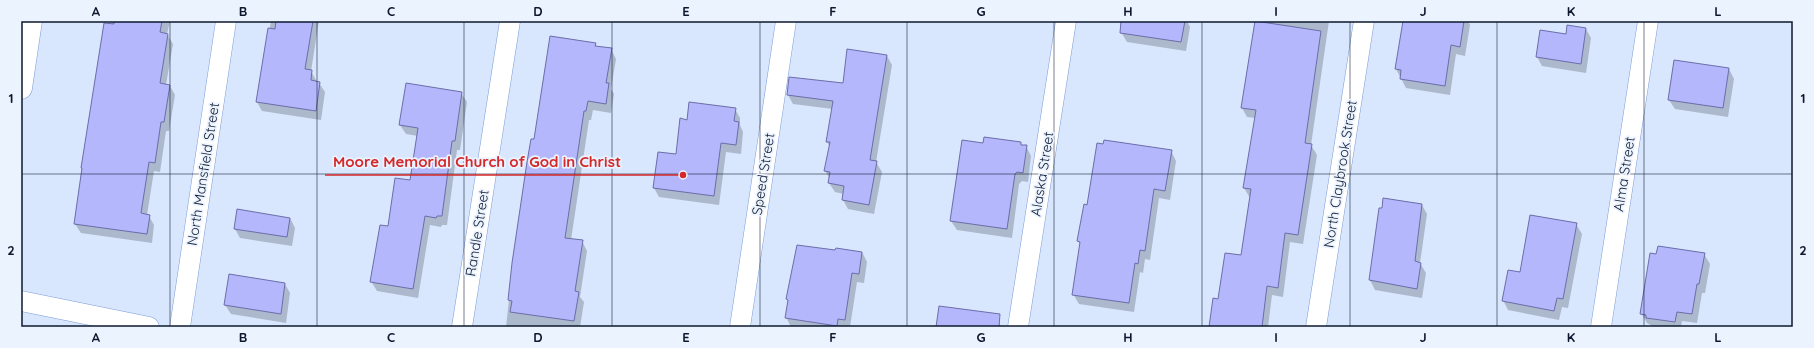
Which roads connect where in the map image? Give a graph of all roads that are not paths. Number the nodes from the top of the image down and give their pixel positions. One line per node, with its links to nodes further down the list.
1 (31, 21): 8 (main road)
2 (226, 21): 11 (street, North Mansfield Street)
3 (510, 21): 12 (street, Randle Street)
4 (786, 21): 13 (street, Speed Street)
5 (1066, 21): 14 (street, Alaska Street)
6 (1364, 21): 15 (street, North Claybrook Street)
7 (1648, 21): 16 (street, Alma Street)
8 (21, 88)
9 (21, 301): 10 (street)
10 (149, 327)
11 (180, 327)
12 (462, 327)
13 (740, 327)
14 (1018, 327)
15 (1316, 327)
16 (1601, 327)

